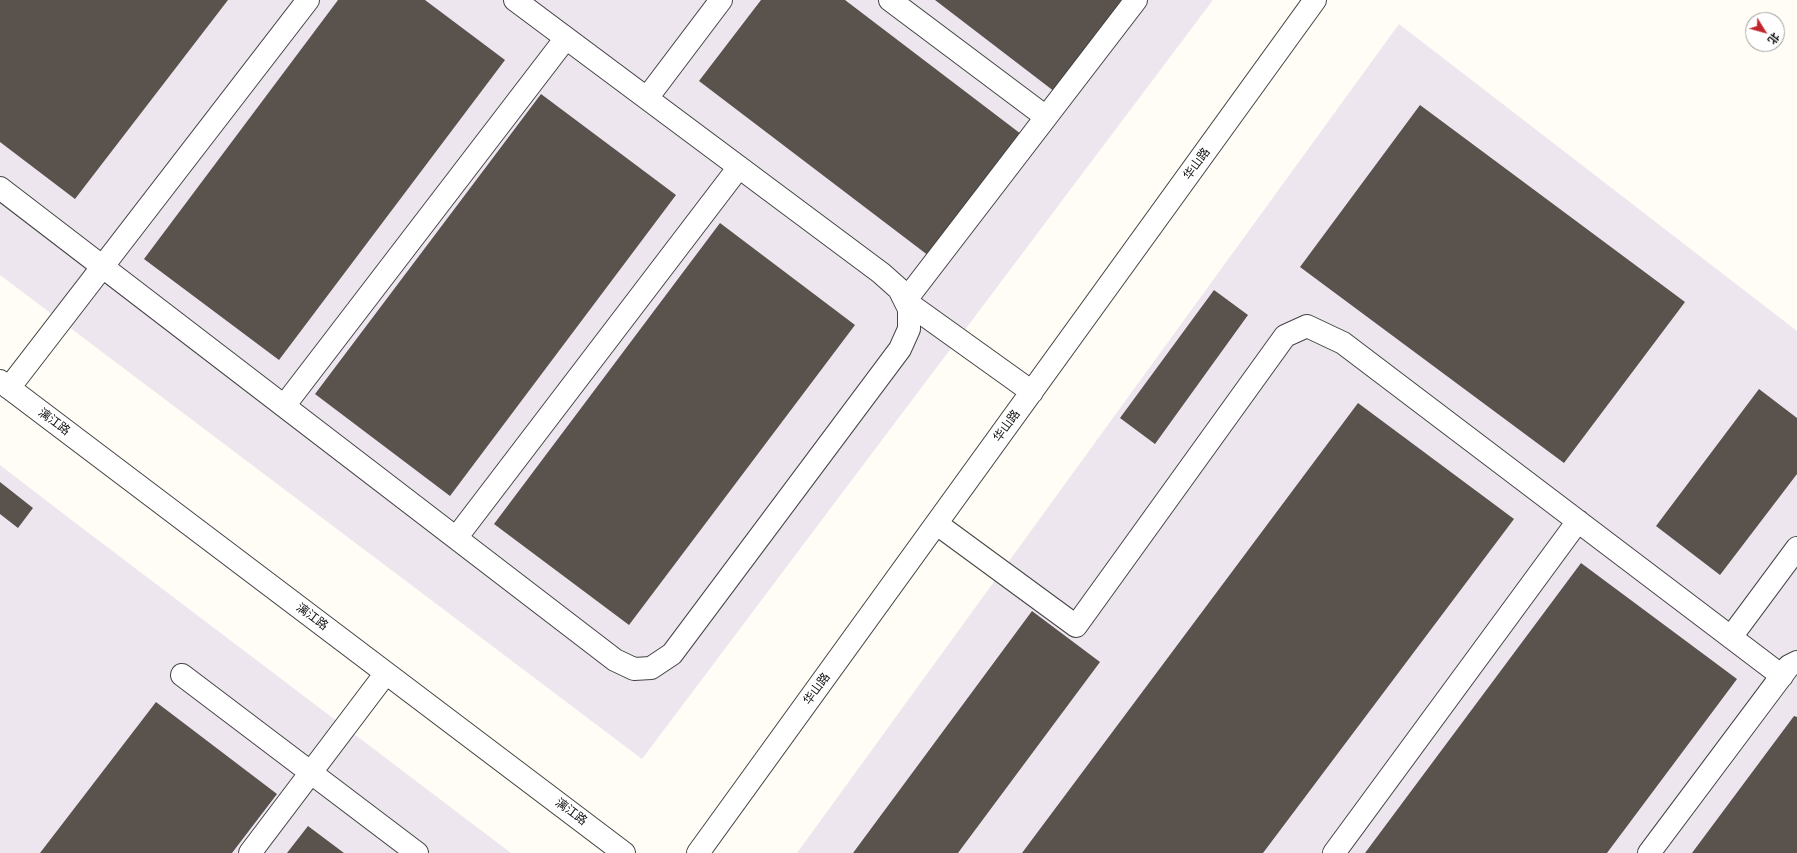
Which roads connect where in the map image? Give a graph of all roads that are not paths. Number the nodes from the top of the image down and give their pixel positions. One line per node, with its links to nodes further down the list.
1 (308, 0): 12 (street)
2 (515, 0): 7 (street)
3 (721, 0): 8 (street)
4 (890, 0): 9 (street)
5 (1136, 0): 9 (street)
6 (1316, 0): 15 (street, 华山路)
7 (566, 38): 8 (street); 16 (street)
8 (647, 98): 10 (street)
9 (1046, 117): 13 (street)
10 (739, 167): 13 (street); 19 (street)
11 (0, 188): 12 (street)
12 (103, 267): 14 (street); 16 (street)
13 (905, 301): 15 (street); 19 (street)
14 (5, 385): 23 (street, 漓江路)
15 (1032, 392): 18 (street, 华山路)
16 (284, 406): 19 (street)
17 (1578, 521): 18 (street); 21 (street); 30 (street)
18 (937, 524): 29 (street, 华山路)
19 (456, 538)
20 (1797, 548): 21 (street)
21 (1731, 637): 22 (street)
22 (1790, 669): 31 (street)
23 (386, 673): 25 (street); 28 (street, 漓江路)
24 (182, 676): 25 (street)
25 (311, 773): 26 (street); 27 (street)
26 (250, 853)
27 (417, 853)
28 (624, 853)
29 (698, 853)
30 (1334, 853)
31 (1649, 853)

